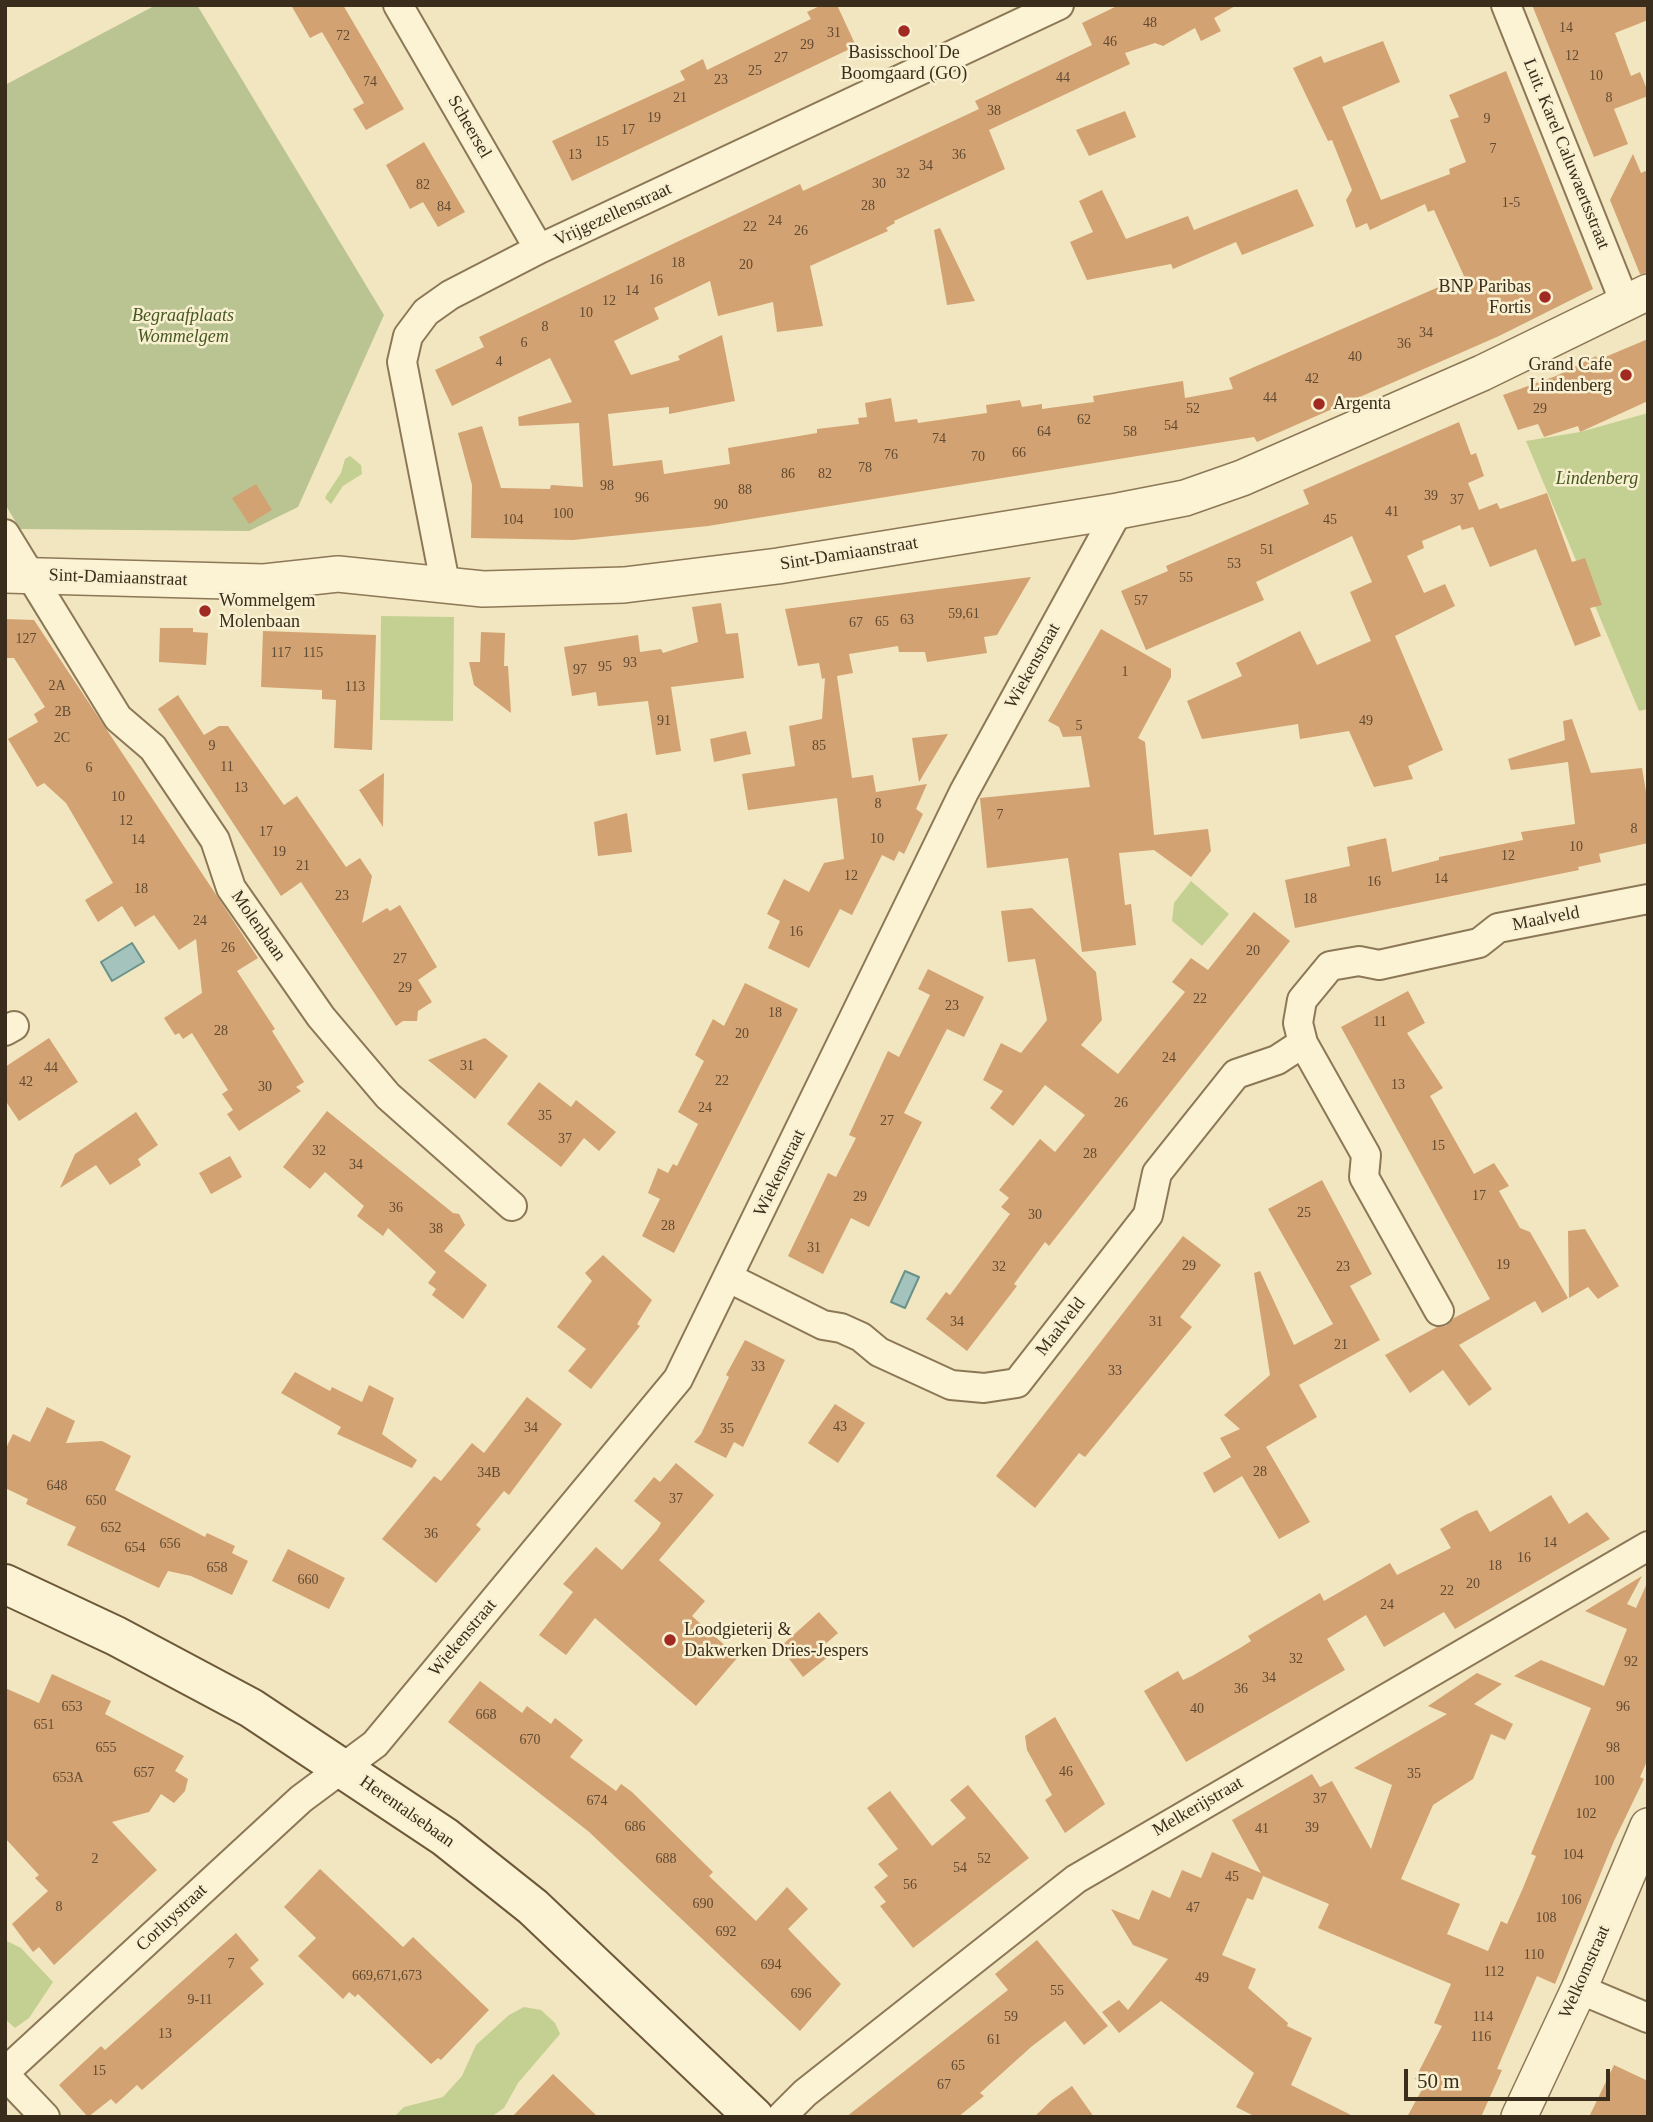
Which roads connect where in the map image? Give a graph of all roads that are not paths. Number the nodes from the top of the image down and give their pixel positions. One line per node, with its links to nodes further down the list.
1 (398, 5): 4 (street, Scheersel)
2 (1059, 5): 4 (street, Vrijgezellenstraat)
3 (1506, 5): 5 (street, Luit. Karel Caluwaertsstraat)
4 (539, 249): 9 (street, Vrijgezellenstraat)
5 (1636, 297): 6 (street, Sint-Damiaanstraat)
6 (1118, 511): 9 (street, Sint-Damiaanstraat); 13 (street, Wiekenstraat)
7 (5, 534): 8 (street, Molenbaan)
8 (18, 575): 9 (street, Sint-Damiaanstraat); 12 (street, Molenbaan)
9 (445, 583)
10 (1648, 899): 11 (street, Maalveld)
11 (1303, 1043): 13 (street, Maalveld); 14 (street, Maalveld)
12 (512, 1206)
13 (729, 1278): 17 (street, Wiekenstraat)
14 (1438, 1311)
15 (1648, 1546): 24 (street, Melkerijstraat)
16 (5, 1584): 17 (main road, Herentalsebaan)
17 (343, 1767): 21 (street, Corluystraat); 23 (main road, Herentalsebaan)
18 (1648, 1826): 19 (street, Welkomstraat)
19 (1579, 1989): 20 (street); 25 (street, Welkomstraat)
20 (1648, 2018)
21 (5, 2074): 22 (street)
22 (45, 2117)
23 (754, 2117)
24 (781, 2117)
25 (1519, 2117)

